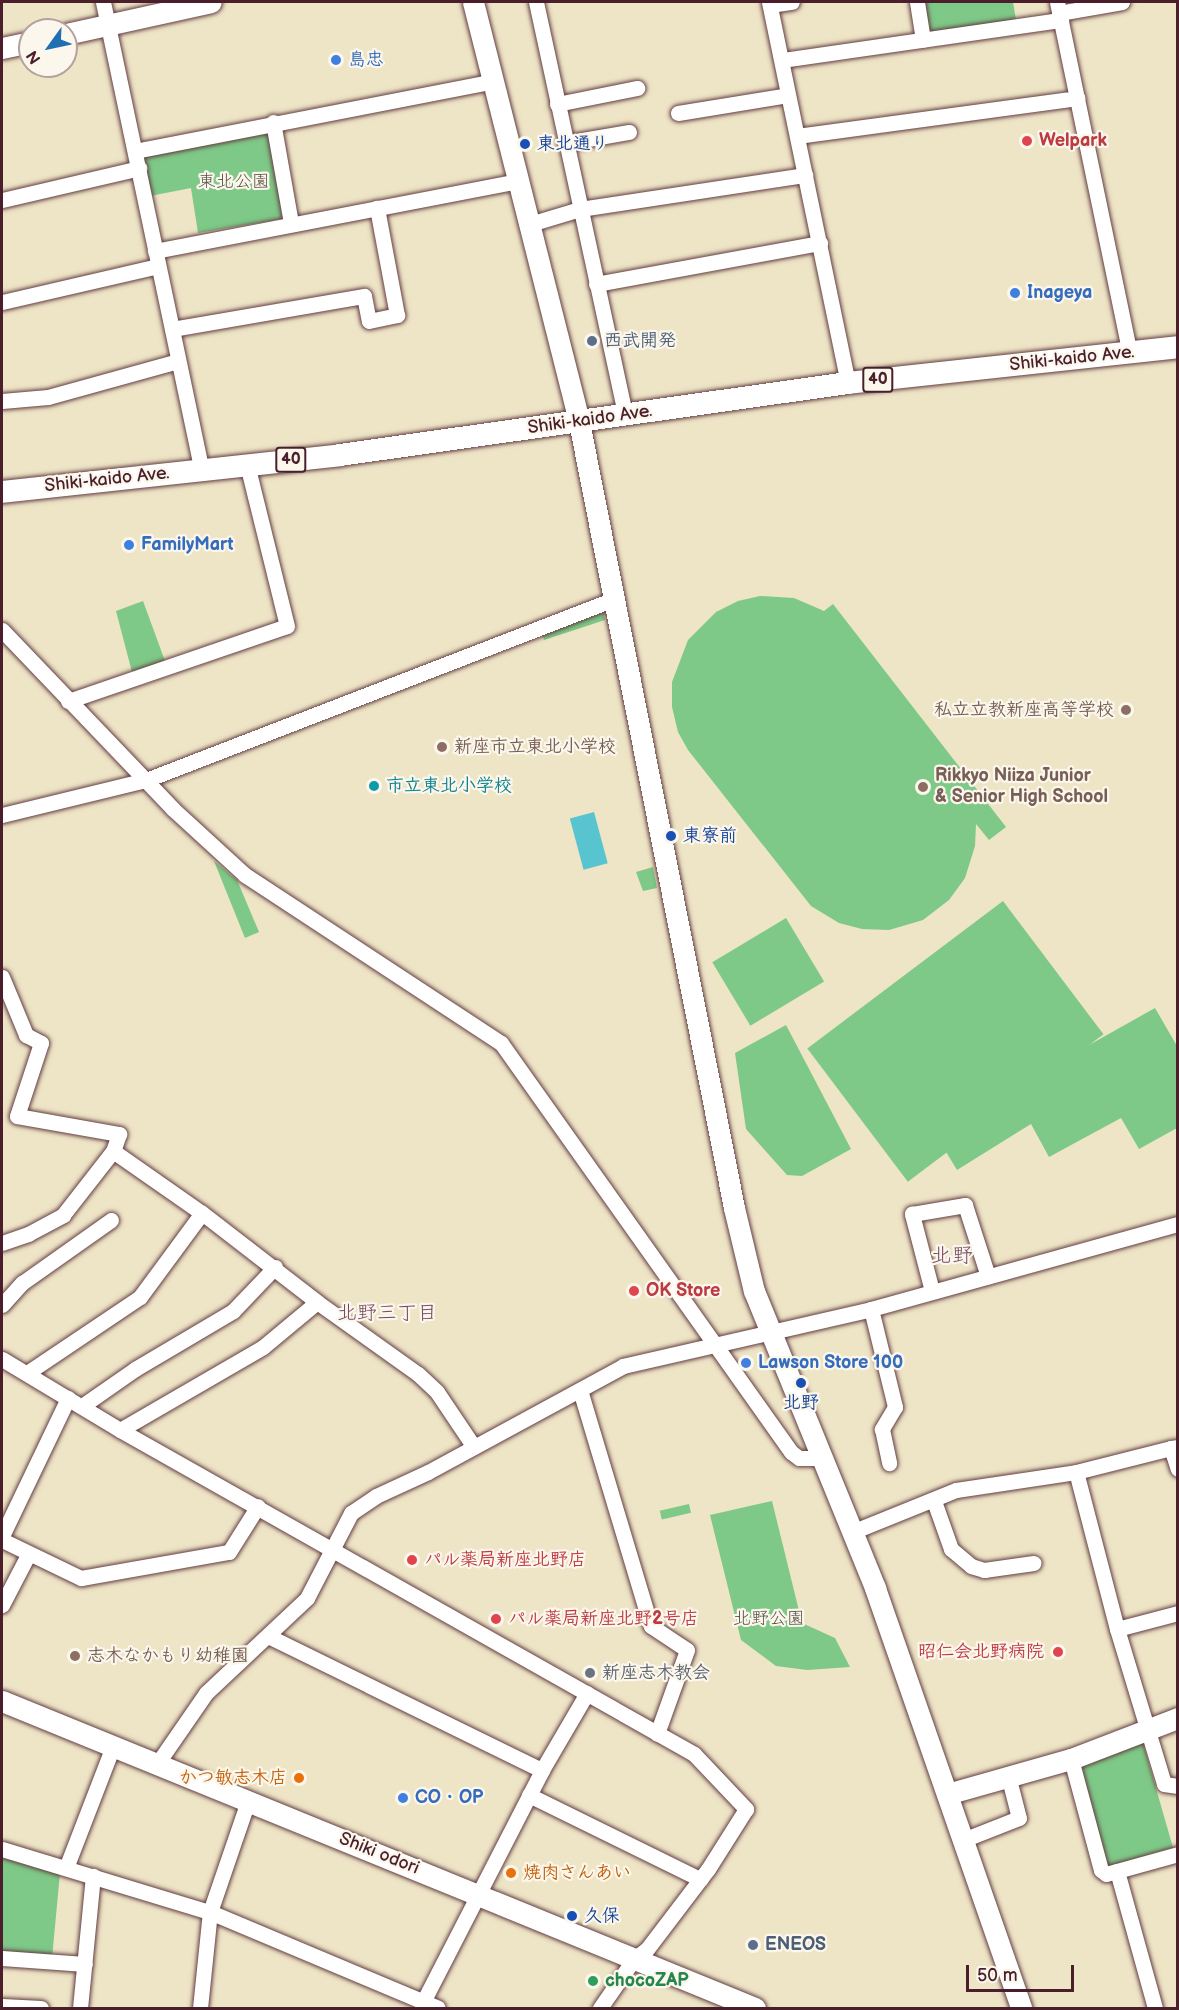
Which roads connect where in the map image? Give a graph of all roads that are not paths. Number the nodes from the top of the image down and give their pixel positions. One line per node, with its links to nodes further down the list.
1 (104, 2): 10 (street)
2 (211, 2): 10 (street)
3 (473, 2): 16 (street)
4 (536, 2): 20 (street)
5 (792, 2): 8 (street)
6 (917, 2): 12 (street)
7 (1122, 2): 9 (street)
8 (770, 3): 15 (street)
9 (1059, 11): 12 (street); 19 (street)
10 (109, 25): 11 (street); 26 (street)
11 (78, 31)
12 (923, 40): 15 (street)
13 (18, 45): 14 (street)
14 (2, 48)
15 (782, 60): 18 (street)
16 (494, 81): 22 (street); 29 (street)
17 (637, 88): 20 (street)
18 (788, 94): 21 (street); 24 (street)
19 (1077, 99): 24 (street); 41 (street)
20 (557, 104): 25 (street)
21 (678, 113)
22 (273, 122): 26 (street); 33 (street)
23 (629, 132): 25 (street)
24 (797, 136): 28 (street)
25 (565, 143): 32 (street)
26 (135, 151): 27 (street)
27 (139, 168): 30 (street); 36 (street)
28 (805, 176): 32 (street); 35 (street)
29 (519, 181): 31 (street); 34 (street)
30 (2, 200)
31 (377, 208): 33 (street); 39 (street)
32 (580, 210): 34 (street); 37 (street)
33 (291, 223): 36 (street)
34 (530, 224): 46 (street)
35 (820, 243): 37 (street); 43 (street)
36 (156, 259): 38 (street); 39 (street)
37 (596, 284): 45 (street)
38 (2, 302)
39 (172, 329): 42 (street)
40 (1178, 347): 41 (main road, Shiki-kaido Ave. / 40)
41 (1130, 352): 43 (main road, Shiki-kaido Ave. / 40)
42 (178, 361): 44 (street); 48 (street)
43 (848, 383): 45 (main road, Shiki-kaido Ave. / 40)
44 (2, 401)
45 (625, 415): 46 (main road, Shiki-kaido Ave. / 40)
46 (579, 422): 47 (main road, Shiki-kaido Ave. / 40); 50 (street)
47 (247, 464): 48 (main road, Shiki-kaido Ave. / 40); 52 (street)
48 (201, 470): 49 (main road, Shiki-kaido Ave. / 40)
49 (2, 492)
50 (614, 599): 53 (street); 67 (street)
51 (2, 630): 52 (street)
52 (68, 701): 53 (street)
53 (146, 780): 54 (street); 68 (street)
54 (2, 815)
55 (2, 976): 56 (street)
56 (113, 1151): 57 (street); 60 (street)
57 (202, 1213): 61 (street); 70 (street)
58 (111, 1220): 65 (street)
59 (1178, 1224): 62 (street)
60 (2, 1243)
61 (275, 1267): 64 (street); 73 (street)
62 (988, 1276): 63 (street); 63 (street)
63 (932, 1291): 66 (street)
64 (317, 1302): 74 (street); 75 (street)
65 (2, 1305)
66 (871, 1309): 67 (street); 78 (street)
67 (767, 1331): 68 (street); 77 (street)
68 (715, 1342): 71 (street); 77 (street)
69 (2, 1359): 70 (street)
70 (27, 1373): 72 (street)
71 (580, 1390): 75 (street); 96 (street)
72 (68, 1398): 73 (street); 84 (street)
73 (82, 1406): 74 (street)
74 (120, 1430): 82 (street)
75 (474, 1447): 85 (street)
76 (1174, 1448): 79 (street); 80 (street)
77 (821, 1458): 83 (street)
78 (889, 1463)
79 (1178, 1469)
80 (1076, 1472): 81 (street); 90 (street)
81 (934, 1501): 83 (street); 87 (street)
82 (258, 1506): 85 (street); 86 (street)
83 (852, 1532): 103 (street)
84 (2, 1538): 86 (street)
85 (331, 1548): 91 (street); 92 (street)
86 (28, 1555): 88 (street)
87 (1034, 1563)
88 (2, 1605)
89 (1178, 1612): 90 (street)
90 (1118, 1629): 95 (street)
91 (268, 1636): 99 (street); 100 (street)
92 (587, 1693): 96 (street); 100 (street)
93 (2, 1701): 97 (street, Shiki odori)
94 (1178, 1718): 95 (street)
95 (1147, 1731): 98 (street); 102 (street)
96 (657, 1734): 112 (street)
97 (113, 1746): 99 (street, Shiki odori); 109 (street)
98 (1071, 1760): 101 (street); 110 (street)
99 (157, 1764): 105 (street, Shiki odori)
100 (542, 1770): 104 (street)
101 (1009, 1779): 103 (street); 106 (street)
102 (1178, 1786)
103 (947, 1794): 106 (street)
104 (530, 1795): 112 (street); 113 (street)
105 (248, 1801): 113 (street, Shiki odori); 114 (street)
106 (963, 1840): 126 (street)
107 (2, 1849): 109 (street)
108 (1178, 1854): 110 (street)
109 (66, 1868): 111 (street)
110 (1117, 1870): 127 (street)
111 (93, 1876): 114 (street); 117 (street)
112 (700, 1879): 116 (street)
113 (477, 1894): 116 (street, Shiki odori); 118 (street)
114 (210, 1912): 118 (street); 122 (street)
115 (2, 1958): 117 (street)
116 (634, 1959): 124 (street); 125 (street, Shiki odori)
117 (85, 1964): 121 (street)
118 (423, 2002): 123 (street)
119 (2, 2006): 120 (street)
120 (40, 2008)
121 (80, 2008)
122 (200, 2008)
123 (438, 2008)
124 (600, 2008)
125 (755, 2008)
126 (1021, 2008)
127 (1155, 2008)

